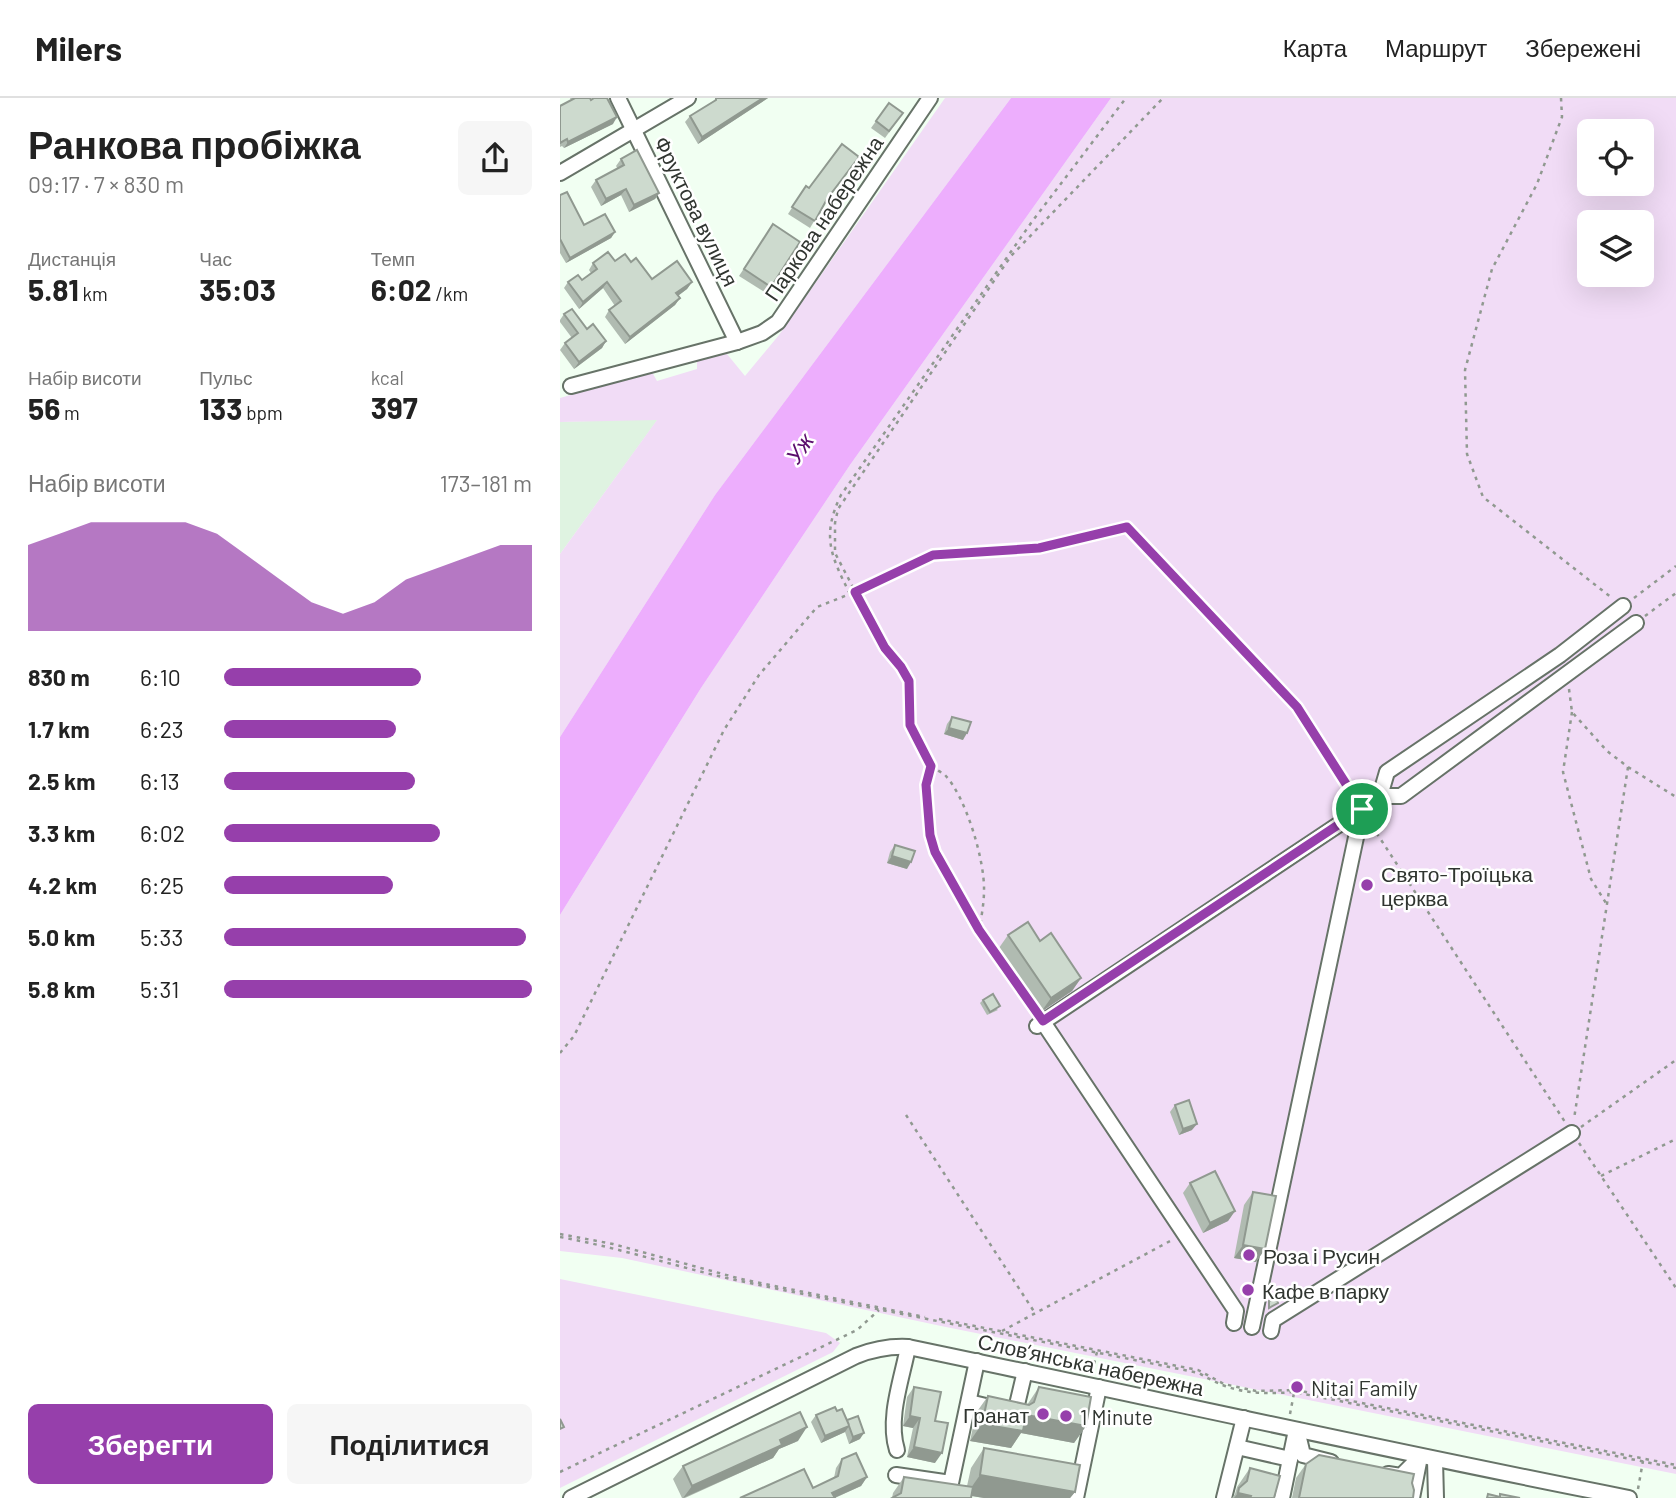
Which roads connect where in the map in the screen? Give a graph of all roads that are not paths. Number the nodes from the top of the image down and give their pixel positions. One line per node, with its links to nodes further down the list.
1 (618, 98): 4 (street, Фруктова вулиця)
2 (688, 98): 4 (street)
3 (930, 98): 6 (street, Паркова набережна)
4 (635, 130): 5 (street); 6 (street, Фруктова вулиця)
5 (560, 173)
6 (737, 342): 7 (street, Паркова набережна)
7 (571, 386)
8 (1623, 606): 10 (street)
9 (1636, 622): 10 (street)
10 (1380, 796): 11 (street)
11 (1362, 809): 13 (street); 14 (street)
12 (1572, 1133): 15 (street)
13 (1234, 1323)
14 (1252, 1327)
15 (1270, 1331)
16 (908, 1347): 17 (street, Словʼянська набережна); 24 (street); 30 (street, Словʼянська набережна)
17 (977, 1361): 18 (street, Словʼянська набережна); 20 (street)
18 (1025, 1371): 19 (street, Словʼянська набережна); 20 (street)
19 (1099, 1387): 21 (street, Словʼянська набережна); 31 (street)
20 (969, 1402): 29 (street)
21 (1244, 1418): 22 (street, Словʼянська набережна); 23 (street)
22 (1292, 1429): 25 (street, Словʼянська набережна); 26 (street); 27 (street)
23 (1237, 1447): 26 (street); 32 (street)
24 (897, 1450)
25 (1427, 1458): 28 (street); 34 (street); 35 (street); 36 (street, Словʼянська набережна)
26 (1290, 1459): 33 (street)
27 (1345, 1465)
28 (1371, 1470)
29 (896, 1475)
30 (571, 1498)
31 (1076, 1498)
32 (1224, 1498)
33 (1282, 1498)
34 (1412, 1498)
35 (1436, 1498)
36 (1629, 1498)

